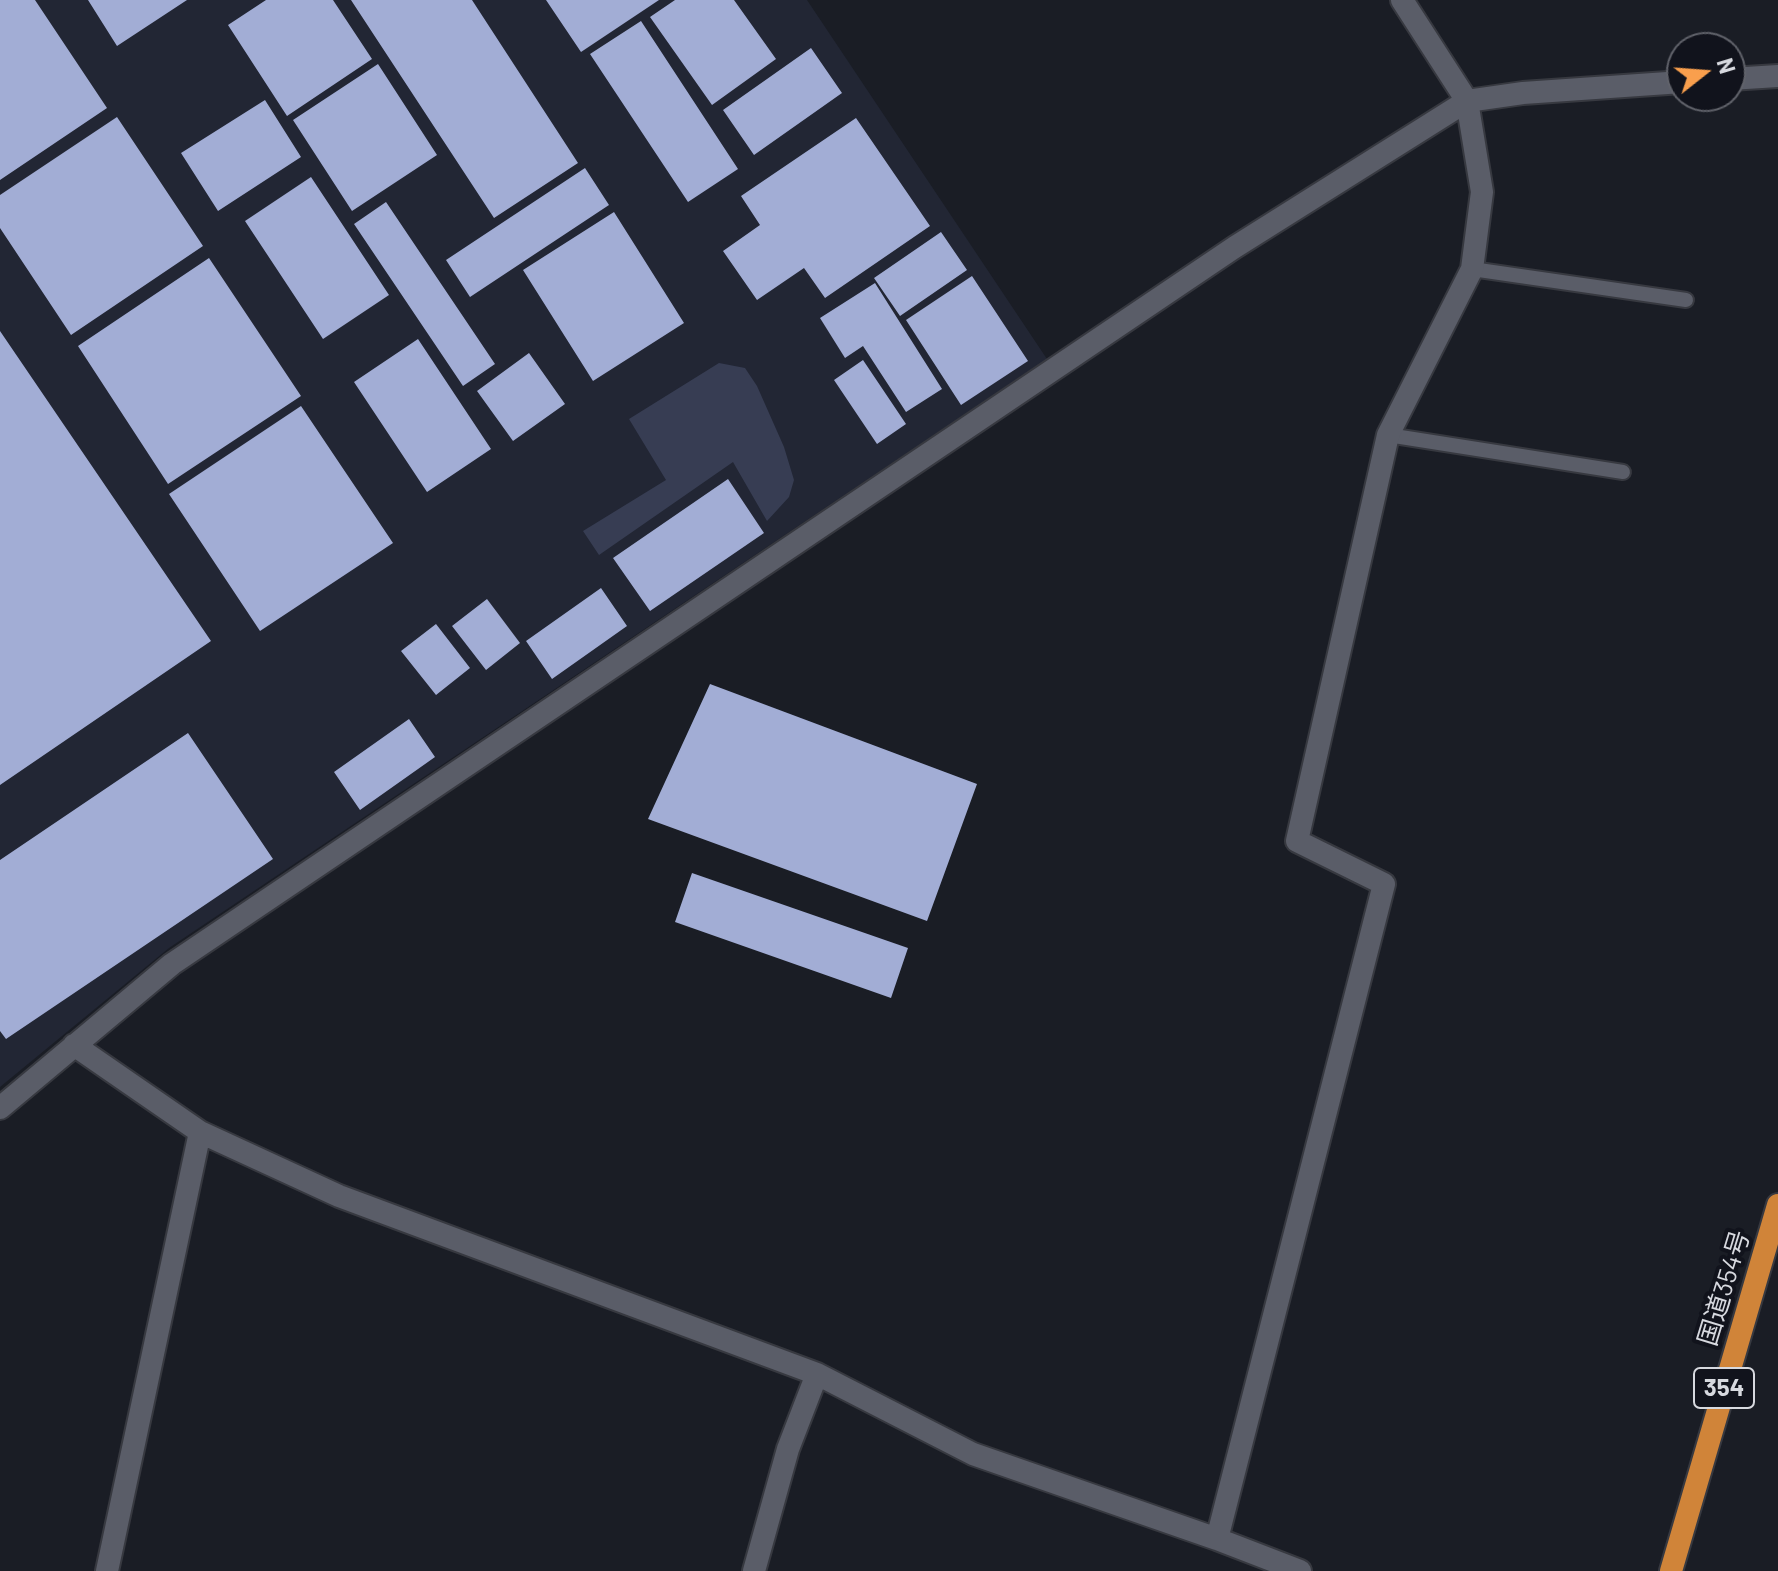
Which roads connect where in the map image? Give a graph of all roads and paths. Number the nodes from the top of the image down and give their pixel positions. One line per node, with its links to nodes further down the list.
1 (1402, 0): 5 (street)
2 (1778, 76): 3 (street)
3 (1746, 78)
4 (1666, 83): 5 (street)
5 (1467, 101): 6 (street); 10 (street)
6 (1472, 269): 7 (lane); 8 (street)
7 (1686, 300)
8 (1388, 435): 9 (lane); 15 (street)
9 (1623, 472)
10 (74, 1045): 11 (street); 12 (street)
11 (0, 1108)
12 (200, 1132): 14 (street); 16 (street)
13 (1778, 1205): 19 (highway, 国道354号 / 354)
14 (817, 1374): 15 (street); 17 (street)
15 (1217, 1539): 18 (street)
16 (107, 1571)
17 (754, 1571)
18 (1300, 1571)
19 (1671, 1571)

